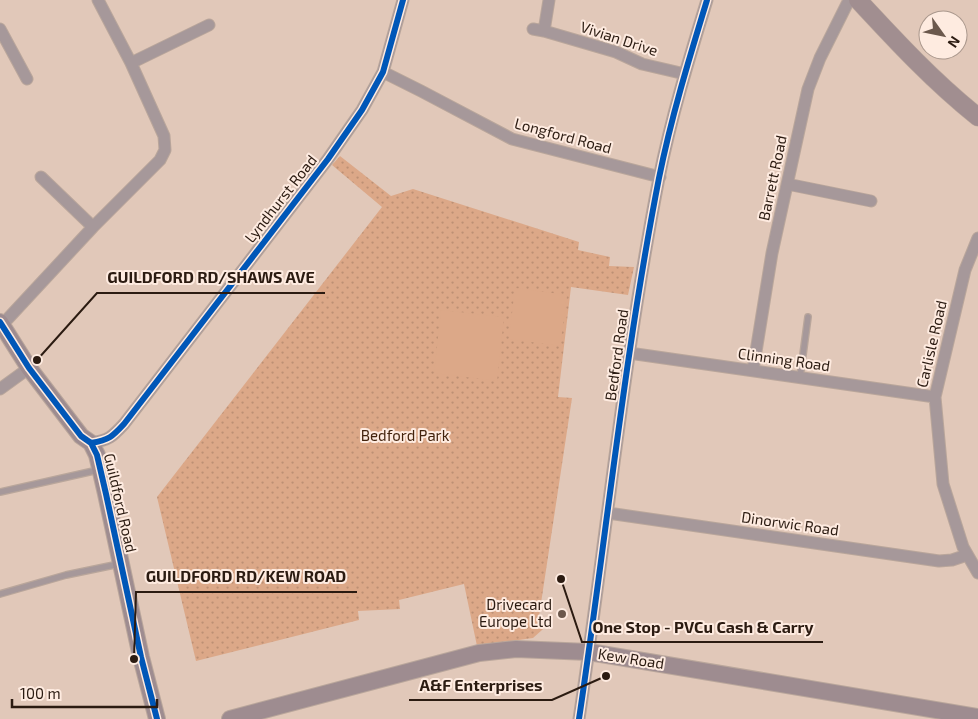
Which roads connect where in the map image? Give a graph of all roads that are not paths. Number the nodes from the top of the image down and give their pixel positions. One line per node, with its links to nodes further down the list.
1 (98, 0): 9 (street)
2 (403, 0): 10 (street, Lyndhurst Road)
3 (549, 0): 11 (street, Vivian Drive)
4 (707, 0): 11 (street, Bedford Road)
5 (850, 0): 16 (street, Barrett Road)
6 (858, 0): 13 (main road)
7 (208, 24): 9 (street)
8 (0, 29): 12 (street)
9 (130, 63): 18 (street)
10 (383, 72): 15 (street, Longford Road); 28 (street, Lyndhurst Road)
11 (685, 74): 15 (street, Bedford Road)
12 (27, 79)
13 (978, 117)
14 (42, 177): 18 (street)
15 (660, 177): 22 (street, Bedford Road)
16 (787, 184): 17 (street); 24 (street, Barrett Road)
17 (871, 201)
18 (94, 227): 21 (street)
19 (978, 238): 27 (street, Carlisle Road)
20 (808, 317): 25 (lane)
21 (1, 323): 23 (main road, Guildford Road)
22 (629, 353): 24 (street, Clinning Road); 31 (street, Bedford Road)
23 (29, 368): 26 (street); 28 (main road, Guildford Road)
24 (753, 370): 25 (street, Clinning Road)
25 (800, 377): 27 (street, Clinning Road)
26 (0, 389)
27 (934, 397): 32 (street, Carlisle Road)
28 (91, 443): 29 (main road, Guildford Road)
29 (100, 470): 30 (lane); 33 (main road, Guildford Road)
30 (0, 492)
31 (608, 513): 32 (street, Dinorwic Road); 36 (street, Bedford Road)
32 (967, 555): 34 (street, Carlisle Road)
33 (121, 563): 35 (lane); 38 (main road, Guildford Road)
34 (978, 573)
35 (0, 594)
36 (589, 652): 37 (main road, Kew Road); 39 (main road, Kew Road); 40 (street, Bedford Road)
37 (978, 717)
38 (157, 719)
39 (230, 719)
40 (578, 719)

